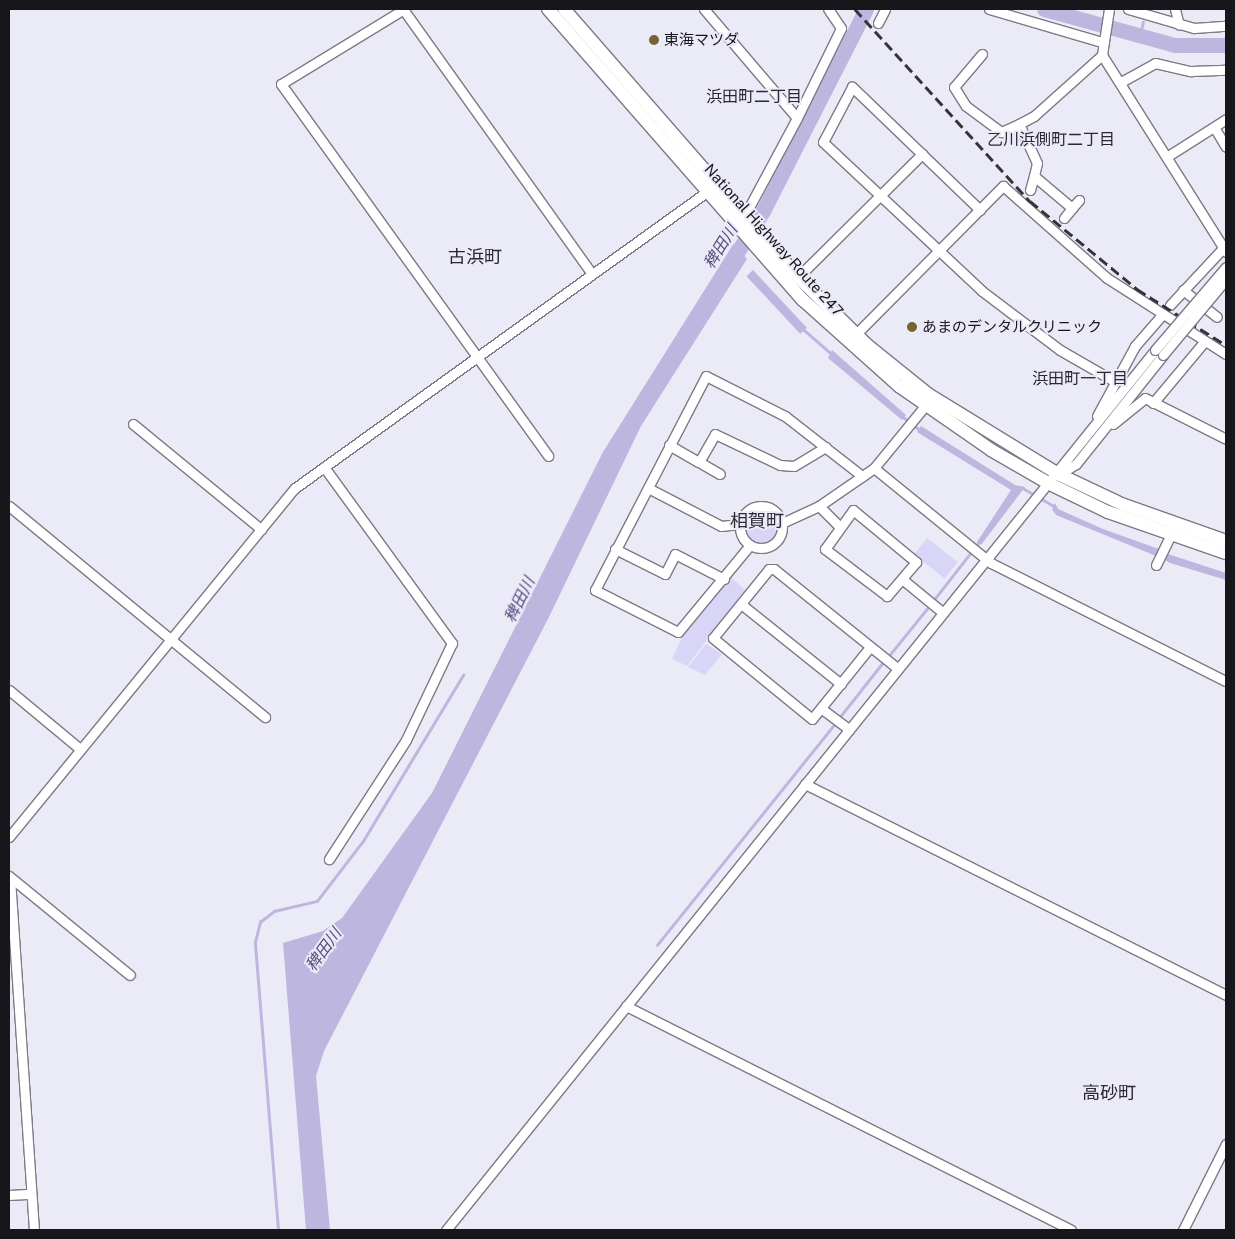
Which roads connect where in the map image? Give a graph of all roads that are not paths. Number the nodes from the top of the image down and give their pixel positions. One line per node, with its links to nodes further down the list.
1 (404, 9): 39 (street); 50 (street)
2 (548, 9): 27 (highway, National Highway Route 247)
3 (564, 9): 27 (highway, National Highway Route 247)
4 (704, 9): 19 (street)
5 (828, 9): 19 (street)
6 (885, 9): 11 (street)
7 (989, 9): 14 (street)
8 (1109, 9): 14 (street)
9 (1128, 9): 12 (street)
10 (1175, 9): 12 (street)
11 (878, 24)
12 (1179, 24): 13 (street)
13 (1226, 26)
14 (1102, 40): 16 (street)
15 (982, 54): 21 (street)
16 (1102, 54): 18 (street); 21 (street)
17 (1226, 70): 18 (street)
18 (1121, 82): 25 (street)
19 (797, 118): 34 (street)
20 (1226, 119): 22 (street)
21 (1019, 124): 26 (street)
22 (1214, 126): 23 (street); 25 (street)
23 (1226, 147)
24 (922, 154): 29 (street); 29 (street); 32 (street)
25 (1168, 156): 36 (street)
26 (1034, 176): 28 (street); 31 (street)
27 (712, 188): 34 (highway, National Highway Route 247); 39 (street)
28 (1030, 190)
29 (880, 197): 37 (street); 40 (street)
30 (1079, 200): 31 (street)
31 (1072, 208): 33 (street)
32 (980, 210): 37 (street); 44 (street)
33 (1064, 218)
34 (743, 221): 35 (highway, National Highway Route 247)
35 (761, 244): 40 (highway, National Highway Route 247); 53 (highway, National Highway Route 247)
36 (1225, 248): 42 (street)
37 (937, 253): 46 (street); 51 (street)
38 (1226, 267): 48 (street, bridge)
39 (592, 274): 50 (street)
40 (798, 277): 46 (highway, National Highway Route 247)
41 (1226, 280): 48 (street, bridge)
42 (1183, 290): 43 (street); 45 (street)
43 (1170, 305)
44 (1161, 316): 47 (street); 51 (street)
45 (1217, 317)
46 (856, 334): 65 (highway, National Highway Route 247)
47 (1204, 342): 49 (street); 52 (street)
48 (1159, 353): 55 (street)
49 (1226, 354)
50 (477, 358): 59 (street); 61 (street)
51 (1114, 382): 55 (street)
52 (1152, 403): 55 (street); 56 (street)
53 (921, 411): 62 (street); 65 (highway, National Highway Route 247)
54 (133, 424): 72 (street)
55 (1094, 433): 65 (street)
56 (1226, 440)
57 (669, 445): 58 (street); 60 (street); 66 (street)
58 (826, 447): 60 (street); 64 (street)
59 (548, 456)
60 (699, 462): 63 (street)
61 (324, 467): 72 (street); 96 (street)
62 (874, 468): 64 (street); 78 (street)
63 (720, 474)
64 (862, 476): 68 (street)
65 (1050, 483): 73 (highway, National Highway Route 247); 74 (highway, National Highway Route 247); 78 (street)
66 (648, 488): 70 (street); 76 (street)
67 (9, 506): 84 (street)
68 (818, 506): 69 (street); 71 (street)
69 (782, 523): 70 (street); 75 (street)
70 (740, 524): 75 (street)
71 (840, 527): 81 (street); 81 (street)
72 (261, 529): 84 (street)
73 (1226, 541)
74 (1167, 542): 77 (highway, National Highway Route 247); 79 (street)
75 (750, 545): 80 (street)
76 (615, 549): 80 (street); 80 (street)
77 (1226, 553)
78 (988, 559): 83 (street); 87 (street)
79 (1156, 565)
80 (724, 579)
81 (902, 579): 83 (street)
82 (741, 604): 85 (street); 88 (street); 90 (street)
83 (938, 609): 86 (street)
84 (172, 638): 91 (street); 93 (street)
85 (870, 647): 86 (street); 88 (street)
86 (890, 663): 92 (street)
87 (1225, 678)
88 (841, 684): 90 (street)
89 (9, 690): 93 (street)
90 (822, 709): 92 (street)
91 (265, 718)
92 (841, 723): 94 (street)
93 (80, 749): 95 (street)
94 (804, 784): 99 (street); 100 (street)
95 (9, 837)
96 (329, 859)
97 (10, 877): 98 (street); 102 (street)
98 (130, 975)
99 (1226, 995)
100 (626, 1006): 105 (street); 106 (street)
101 (1226, 1144): 107 (street)
102 (31, 1194): 103 (street); 104 (street)
103 (9, 1195)
104 (34, 1230)
105 (446, 1230)
106 (1071, 1230)
107 (1183, 1230)

